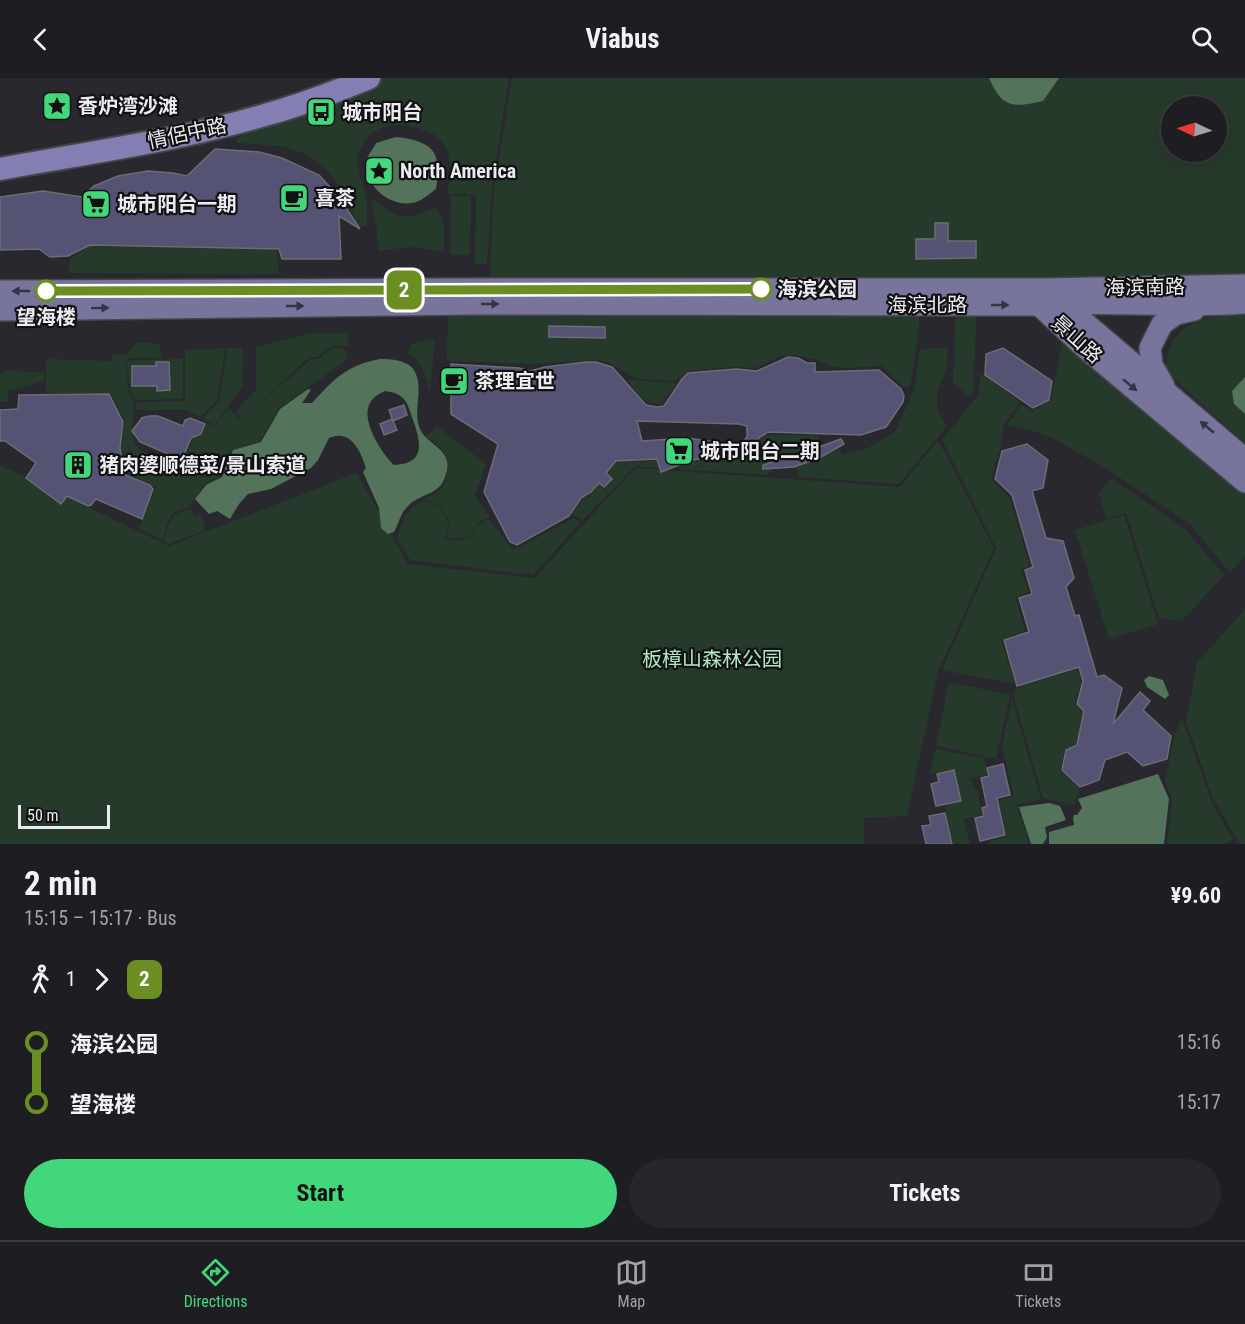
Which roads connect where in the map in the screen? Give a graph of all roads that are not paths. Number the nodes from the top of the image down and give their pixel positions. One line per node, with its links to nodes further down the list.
1 (332, 78): 3 (highway, 情侶中路)
2 (369, 78): 4 (highway, 情侶中路)
3 (0, 154)
4 (0, 169)
5 (1245, 285): 7 (main road, 海滨南路)
6 (0, 291): 7 (main road, 海滨北路, one-way to 6)
7 (1042, 297): 8 (main road, 景山路); 11 (main road, 海滨北路, one-way to 7); 14 (main road, 景山路, one-way to 14)
8 (1062, 303): 10 (main road, 海滨南路); 12 (main road, 景山路)
9 (1245, 303): 10 (main road, 海滨南路)
10 (1223, 305): 12 (main road)
11 (0, 310)
12 (1169, 394): 13 (main road, 景山路, one-way to 12)
13 (1245, 459)
14 (1245, 482)

